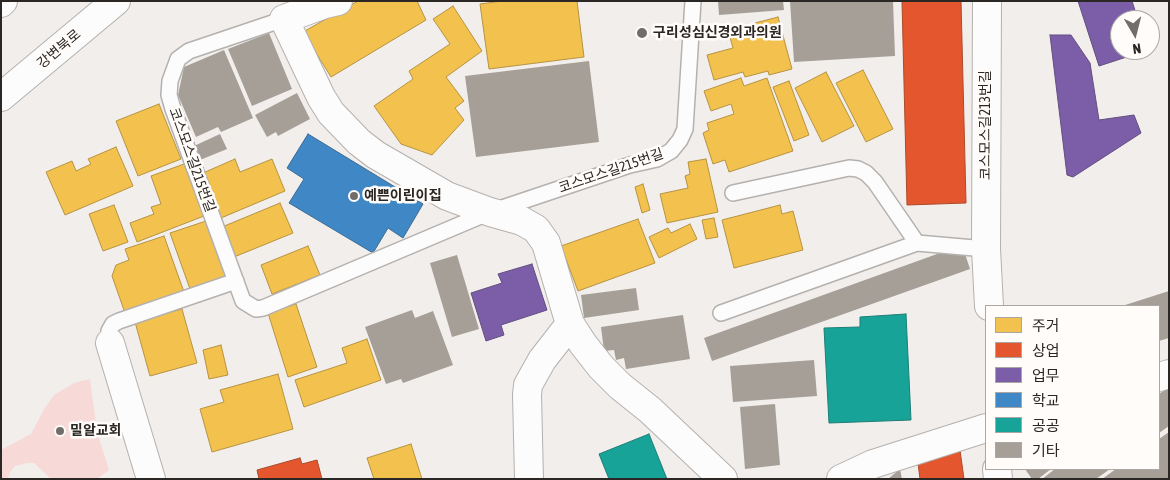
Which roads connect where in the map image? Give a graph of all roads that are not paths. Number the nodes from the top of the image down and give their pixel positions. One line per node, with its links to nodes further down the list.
1 (116, 1): 6 (main road, 강변북로)
2 (338, 1): 5 (main road, 코스모스길215번길)
3 (693, 1): 8 (lane, 코스모스길215번길)
4 (987, 1): 10 (main road, 코스모스길213번길)
5 (284, 19): 8 (main road); 11 (lane, 코스모스길215번길)
6 (1, 97)
7 (733, 193): 9 (lane)
8 (490, 212): 11 (lane, 코스모스길215번길); 14 (main road)
9 (917, 243): 10 (lane); 13 (lane)
10 (986, 249): 12 (main road, 코스모스길213번길)
11 (236, 281): 15 (lane)
12 (989, 305)
13 (721, 313)
14 (570, 324): 18 (main road); 19 (main road)
15 (110, 343): 17 (main road)
16 (985, 428): 20 (main road)
17 (150, 479)
18 (529, 479)
19 (723, 479)
20 (841, 479)

